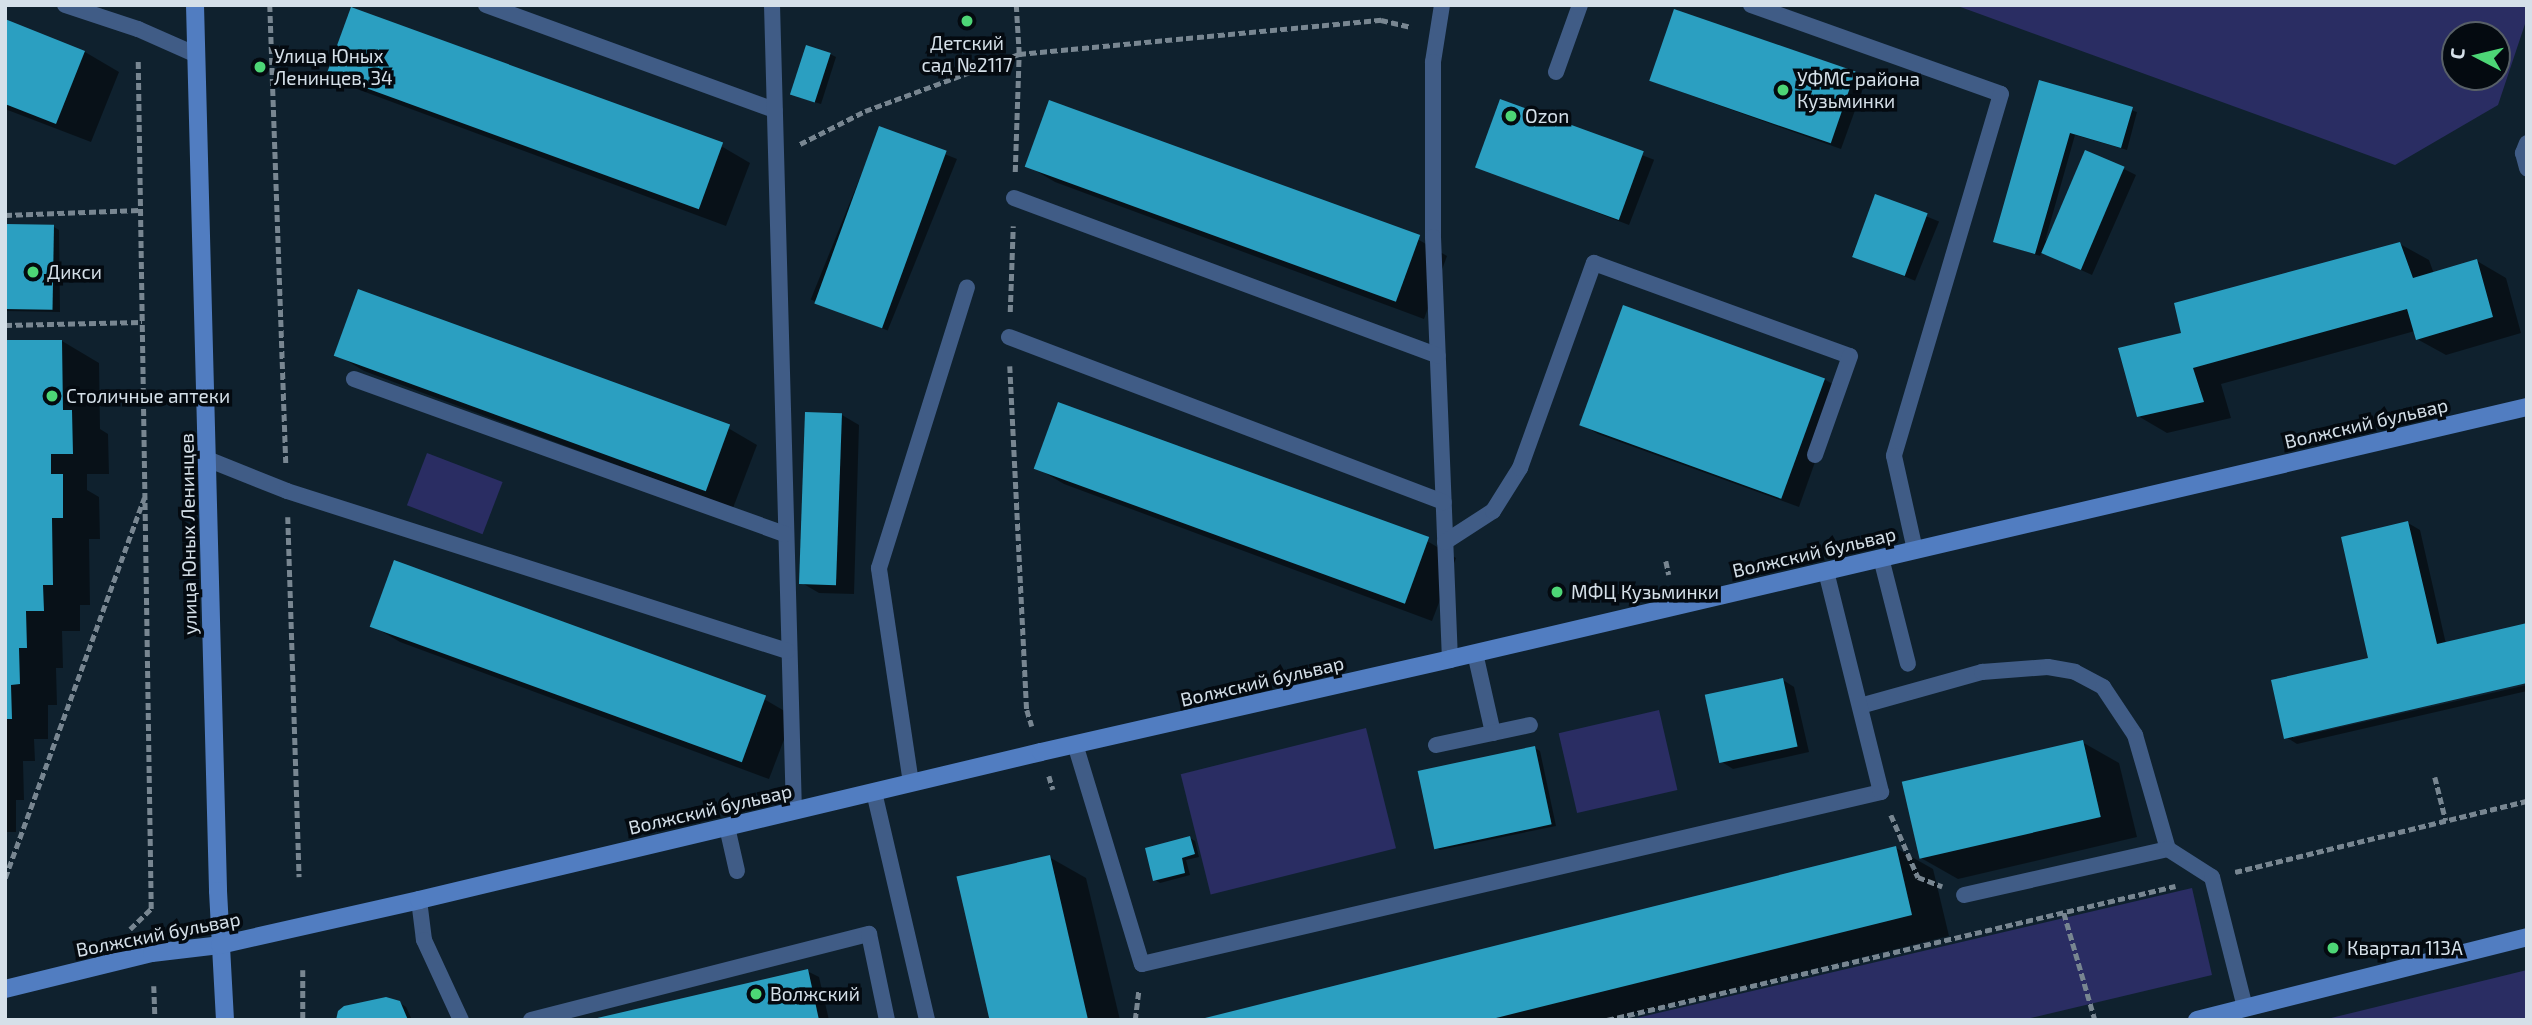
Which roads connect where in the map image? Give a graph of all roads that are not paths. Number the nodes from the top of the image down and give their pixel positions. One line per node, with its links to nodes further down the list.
1 (65, 5): 9 (lane)
2 (195, 5): 9 (street, улица Юных Ленинцев)
3 (486, 5): 11 (lane)
4 (1442, 5): 17 (lane)
5 (1561, 5): 8 (lane)
6 (1751, 5): 25 (lane)
7 (769, 6): 11 (lane)
8 (1579, 8): 10 (lane)
9 (197, 55): 21 (street, улица Юных Ленинцев)
10 (1556, 72)
11 (775, 110): 23 (lane)
12 (2527, 143): 13 (lane)
13 (2527, 168)
14 (1014, 198): 17 (lane)
15 (967, 288): 37 (lane)
16 (1009, 337): 22 (lane)
17 (1438, 356): 22 (lane)
18 (354, 379): 23 (lane)
19 (2527, 407): 25 (street, Волжский бульвар)
20 (1815, 455): 24 (lane)
21 (207, 459): 28 (lane); 46 (street, улица Юных Ленинцев)
22 (1444, 502): 24 (lane)
23 (785, 534): 28 (lane)
24 (1445, 542): 30 (lane)
25 (1914, 550): 26 (street, Волжский бульвар)
26 (1881, 558): 27 (street, Волжский бульвар); 31 (lane)
27 (1826, 571): 29 (street, Волжский бульвар); 32 (lane)
28 (787, 651): 39 (lane)
29 (1475, 653): 30 (street, Волжский бульвар); 34 (lane)
30 (1450, 659): 35 (street, Волжский бульвар)
31 (1908, 664)
32 (1860, 706): 35 (lane); 41 (lane)
33 (1530, 725): 34 (lane)
34 (1493, 733): 36 (lane)
35 (1075, 744): 37 (street, Волжский бульвар)
36 (1436, 745)
37 (911, 783): 38 (street, Волжский бульвар)
38 (874, 792): 39 (street, Волжский бульвар); 53 (lane)
39 (794, 811): 40 (street, Волжский бульвар)
40 (727, 827): 42 (lane); 44 (street, Волжский бульвар)
41 (2168, 849): 43 (lane); 48 (lane)
42 (737, 871)
43 (1964, 895)
44 (419, 900): 46 (street, Волжский бульвар); 50 (lane)
45 (2527, 937): 48 (street)
46 (220, 945): 47 (street, Волжский бульвар); 49 (street, улица Юных Ленинцев)
47 (5, 989)
48 (2245, 1007): 54 (street)
49 (225, 1020)
50 (461, 1020)
51 (531, 1020): 52 (lane)
52 (887, 1020)
53 (928, 1020)
54 (2197, 1020)

